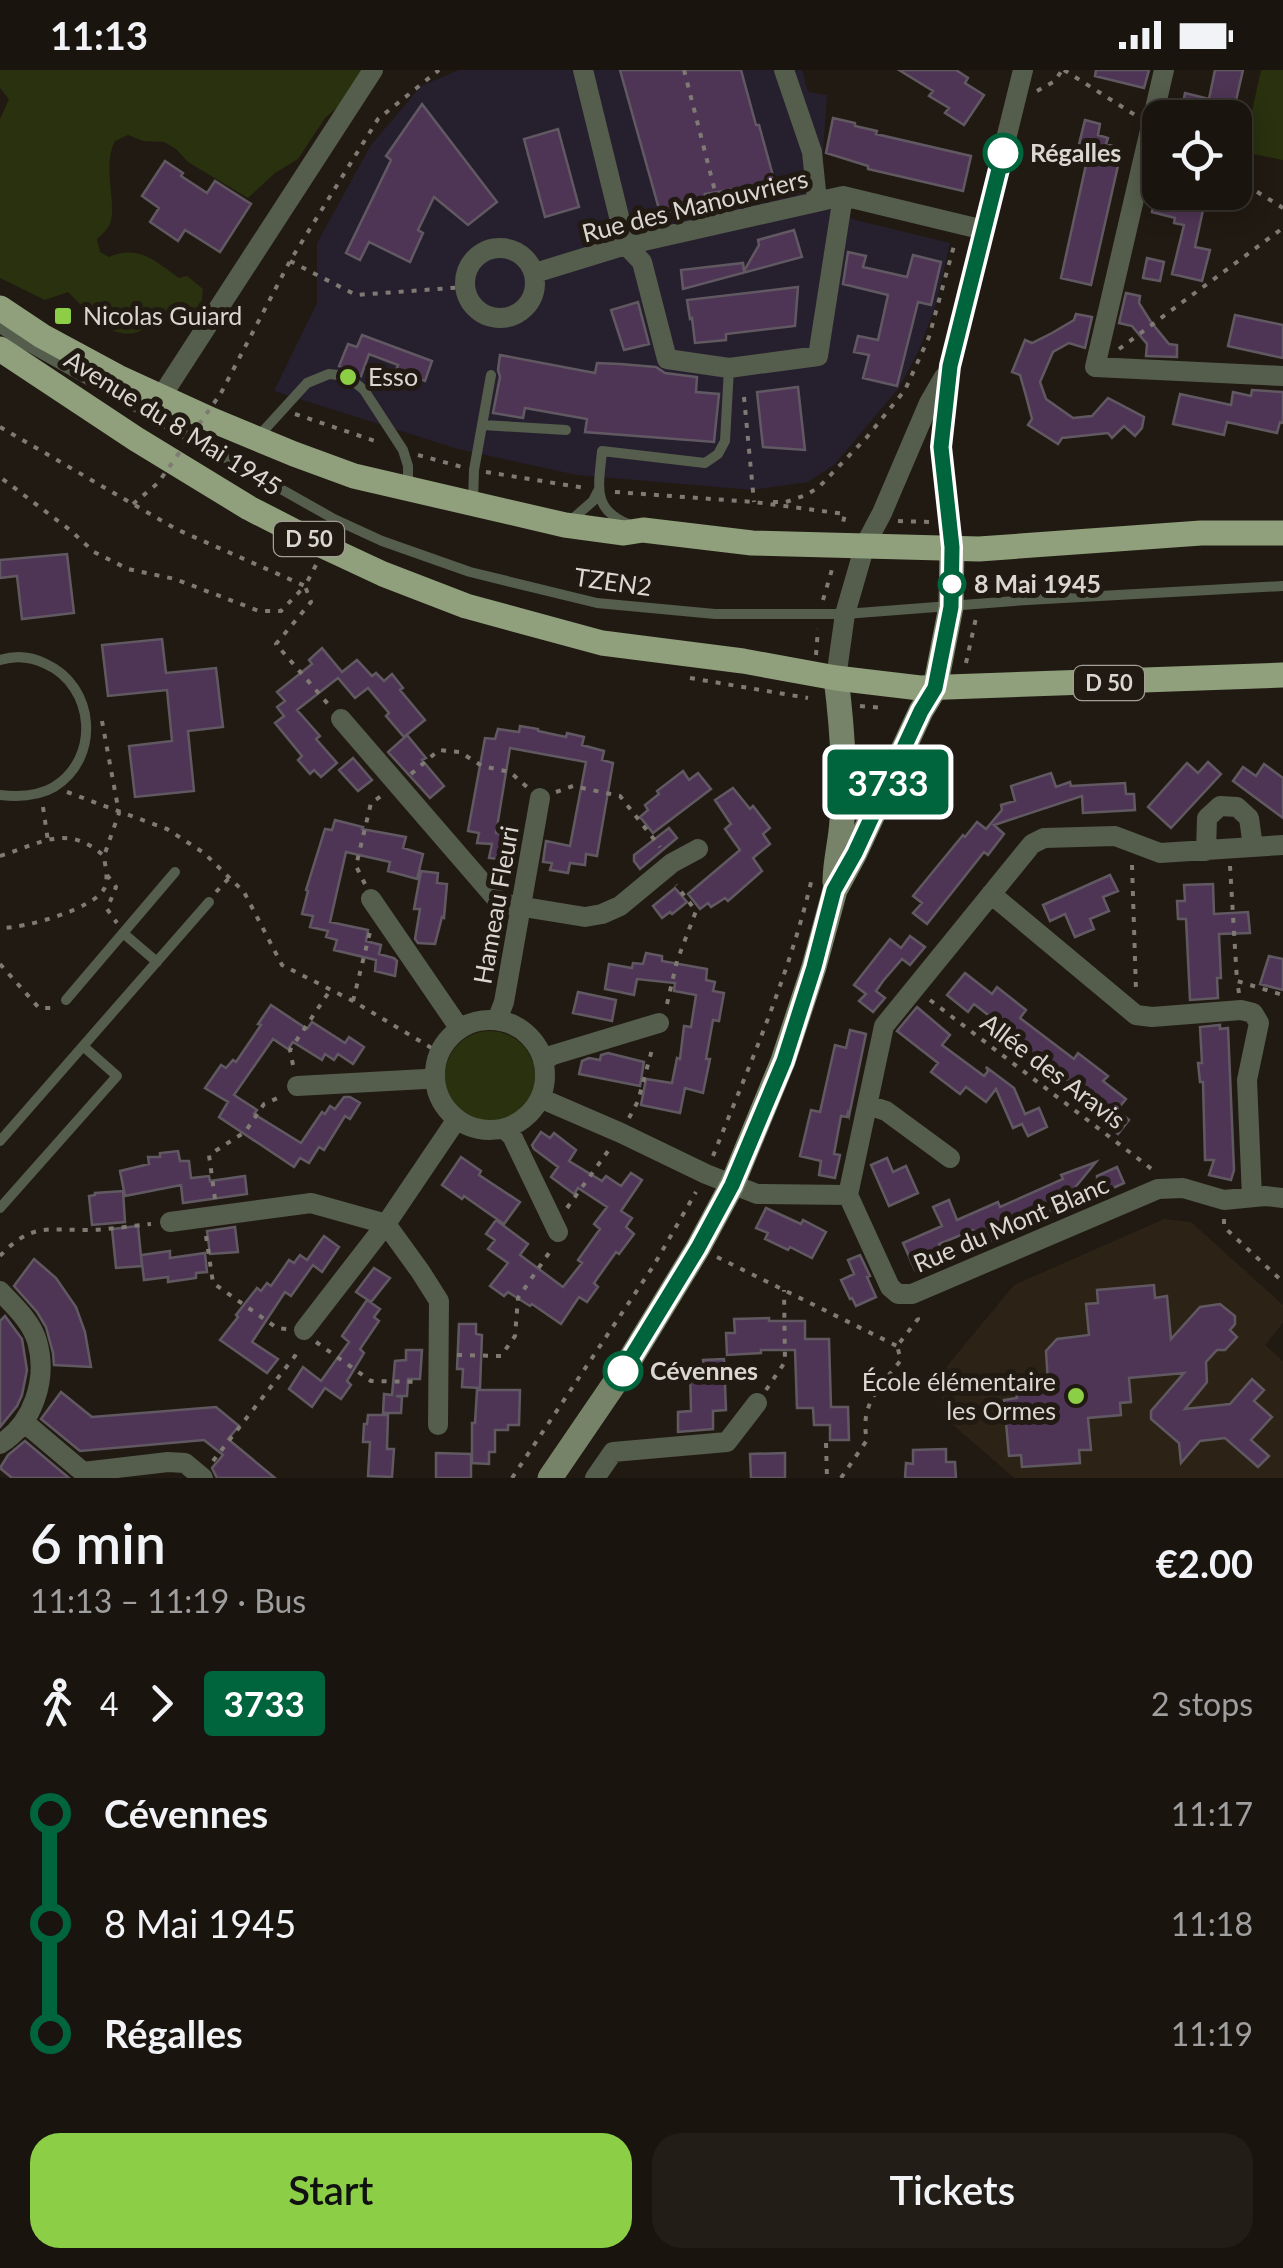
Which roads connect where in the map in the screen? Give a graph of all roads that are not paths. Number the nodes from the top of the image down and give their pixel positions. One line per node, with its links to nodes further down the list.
1 (373, 70): 18 (street)
2 (583, 70): 9 (street)
3 (784, 70): 7 (street)
4 (1164, 70): 17 (street)
5 (1020, 80): 8 (street)
6 (844, 196): 7 (street, Rue des Manouvriers); 8 (street, Rue des Manouvriers); 15 (street)
7 (818, 201): 9 (street, Rue des Manouvriers)
8 (984, 230): 14 (street)
9 (626, 245): 10 (street, Rue des Manouvriers); 15 (street)
10 (535, 274): 10 (street)
11 (0, 308): 18 (main road, Avenue du 8 Mai 1945)
12 (0, 328): 32 (lane, TZEN2)
13 (0, 349): 35 (main road, Avenue du 8 Mai 1945 / D 50)
14 (950, 366): 28 (street); 29 (street)
15 (729, 368): 23 (lane)
16 (491, 375): 19 (lane)
17 (1283, 376)
18 (161, 397): 21 (main road, Avenue du 8 Mai 1945)
19 (483, 425): 20 (lane); 24 (lane)
20 (566, 430)
21 (257, 438): 22 (main road, Avenue du 8 Mai 1945); 22 (lane)
22 (408, 487): 24 (main road, Avenue du 8 Mai 1945)
23 (598, 491): 25 (lane); 26 (lane)
24 (472, 503): 25 (main road, Avenue du 8 Mai 1945)
25 (565, 525): 26 (main road, Avenue du 8 Mai 1945)
26 (643, 530): 28 (main road, Avenue du 8 Mai 1945)
27 (1283, 534): 29 (main road, Avenue du 8 Mai 1945)
28 (853, 545): 29 (main road, Avenue du 8 Mai 1945); 32 (street)
29 (952, 547): 31 (street)
30 (1283, 586): 31 (lane, TZEN2)
31 (951, 607): 32 (lane, TZEN2); 36 (street)
32 (845, 614): 35 (street)
33 (0, 660): 38 (lane)
34 (1283, 675): 36 (main road, D 50)
35 (825, 676): 36 (main road, Avenue du 8 Mai 1945); 45 (street)
36 (935, 688): 45 (street)
37 (341, 719): 49 (street)
38 (0, 795)
39 (540, 798): 49 (street, Hameau Fleuri)
40 (1283, 845): 41 (street)
41 (1253, 847): 43 (street); 43 (street)
42 (698, 849): 49 (street)
43 (1206, 851): 46 (street)
44 (175, 872): 50 (lane)
45 (834, 890): 66 (street)
46 (991, 894): 61 (street); 68 (street)
47 (371, 900): 55 (street)
48 (209, 902): 51 (lane)
49 (522, 906): 53 (street, Hameau Fleuri)
50 (124, 933): 51 (lane); 52 (lane)
51 (157, 962): 56 (lane)
52 (66, 1000)
53 (497, 1020): 55 (street); 57 (street)
54 (659, 1024): 57 (street)
55 (460, 1029): 58 (street)
56 (83, 1046): 64 (lane); 70 (lane)
57 (543, 1060): 60 (street)
58 (435, 1075): 59 (street); 62 (street)
59 (298, 1086)
60 (540, 1098): 63 (street); 66 (street)
61 (868, 1105): 65 (street); 67 (street)
62 (457, 1119): 63 (street); 72 (street)
63 (504, 1128): 73 (street)
64 (0, 1141)
65 (950, 1158)
66 (732, 1185): 67 (street); 82 (street)
67 (848, 1196): 68 (street, Rue du Mont Blanc)
68 (1252, 1197): 69 (street)
69 (1283, 1198)
70 (0, 1208)
71 (170, 1222): 72 (street)
72 (386, 1224): 75 (street); 78 (street)
73 (558, 1232)
74 (0, 1292): 77 (street)
75 (304, 1330)
76 (758, 1403): 83 (street)
77 (25, 1423): 79 (street); 81 (street)
78 (438, 1425)
79 (0, 1444)
80 (182, 1472): 81 (street)
81 (86, 1475)
82 (550, 1478)
83 (596, 1478)

